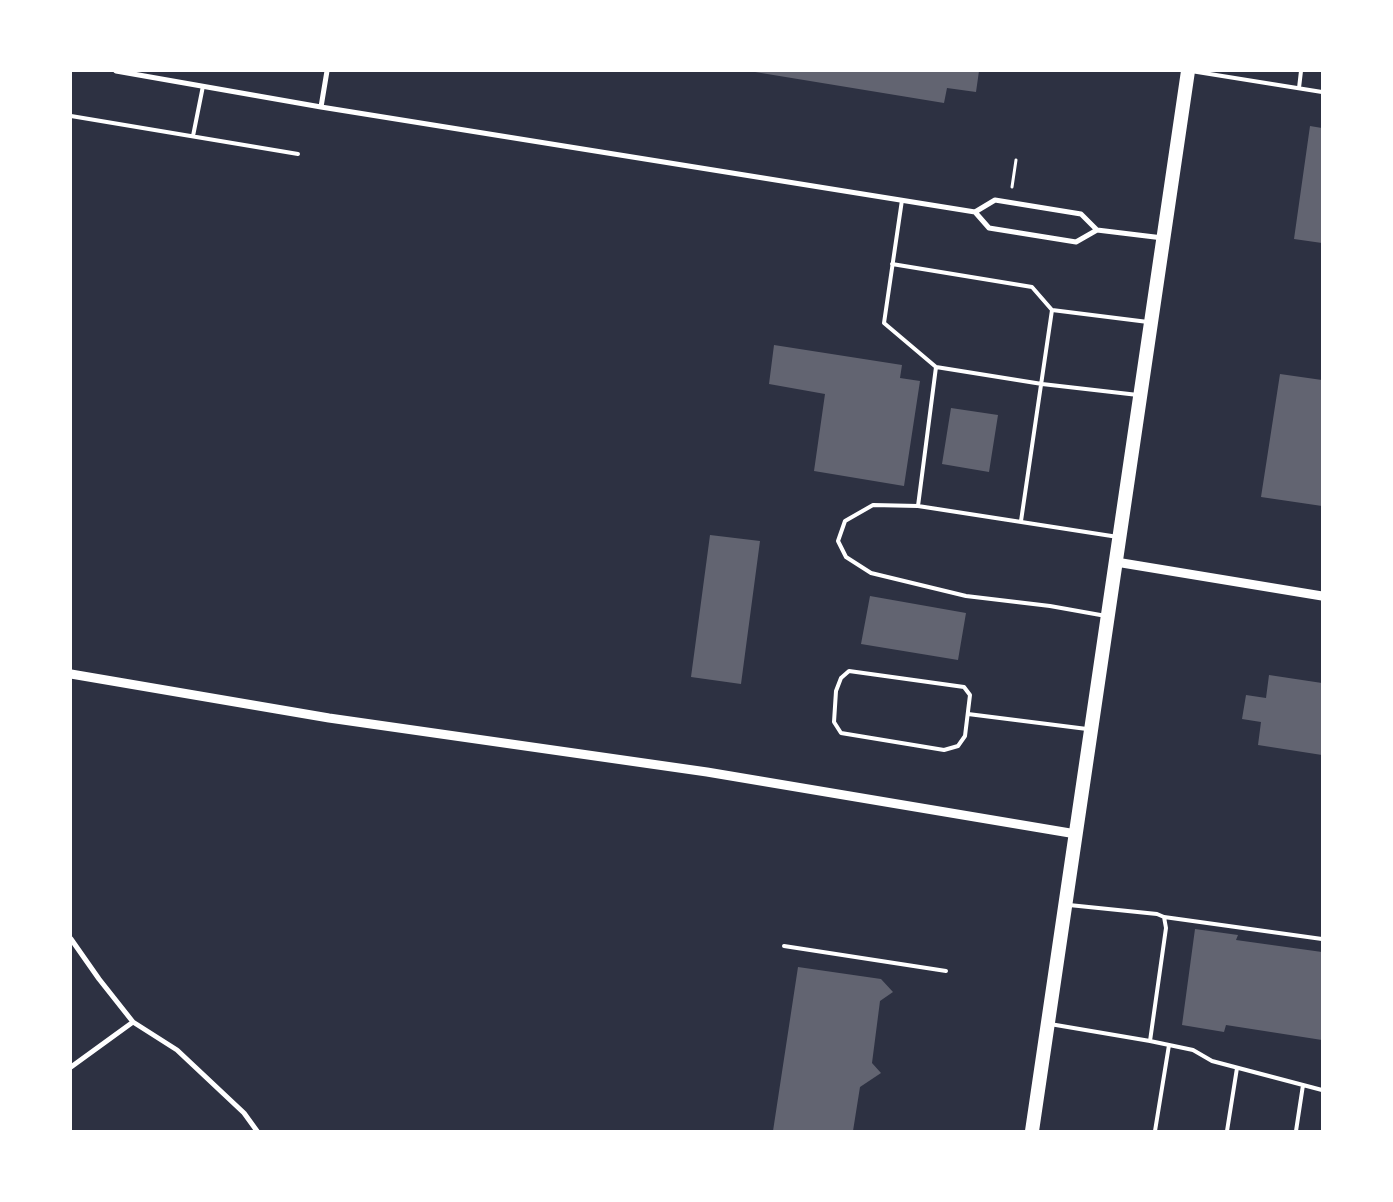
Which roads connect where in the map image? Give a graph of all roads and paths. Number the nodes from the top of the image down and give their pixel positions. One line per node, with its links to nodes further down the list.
1 (116, 71): 5 (street)
2 (327, 71): 8 (street)
3 (1190, 71): 6 (lane); 17 (highway)
4 (1301, 71): 6 (lane)
5 (203, 86): 8 (street); 10 (lane)
6 (1299, 88): 7 (lane)
7 (1322, 92)
8 (321, 107): 14 (street)
9 (71, 116): 10 (lane)
10 (193, 136): 11 (lane)
11 (298, 154)
12 (1016, 160): 13 (path)
13 (1011, 192)
14 (902, 200): 15 (street); 18 (lane)
15 (975, 212): 16 (street); 16 (street)
16 (1097, 230): 17 (street)
17 (1164, 238): 20 (highway)
18 (892, 264): 19 (lane); 21 (lane)
19 (1052, 310): 20 (lane); 22 (lane)
20 (1151, 323): 23 (highway)
21 (936, 367): 22 (lane); 24 (lane)
22 (1042, 384): 23 (lane); 25 (lane)
23 (1140, 396): 26 (highway)
24 (918, 506): 25 (lane); 29 (lane)
25 (1021, 521): 26 (lane)
26 (1120, 537): 27 (highway)
27 (1116, 562): 28 (street); 29 (highway)
28 (1322, 596)
29 (1108, 616): 32 (highway)
30 (71, 674): 33 (street)
31 (968, 714): 31 (lane); 32 (lane)
32 (1091, 730): 33 (highway)
33 (1076, 834): 34 (highway)
34 (1066, 905): 35 (lane); 41 (highway)
35 (1164, 917): 37 (lane); 42 (lane)
36 (71, 939): 40 (street)
37 (1322, 939)
38 (784, 946): 39 (lane)
39 (946, 971)
40 (133, 1022): 44 (street); 48 (street)
41 (1048, 1024): 42 (lane); 49 (highway)
42 (1150, 1041): 43 (lane)
43 (1169, 1045): 45 (lane); 50 (lane)
44 (71, 1067)
45 (1237, 1068): 46 (lane); 51 (lane)
46 (1303, 1085): 47 (lane); 52 (lane)
47 (1322, 1090)
48 (256, 1131)
49 (1032, 1131)
50 (1156, 1131)
51 (1227, 1131)
52 (1296, 1131)

